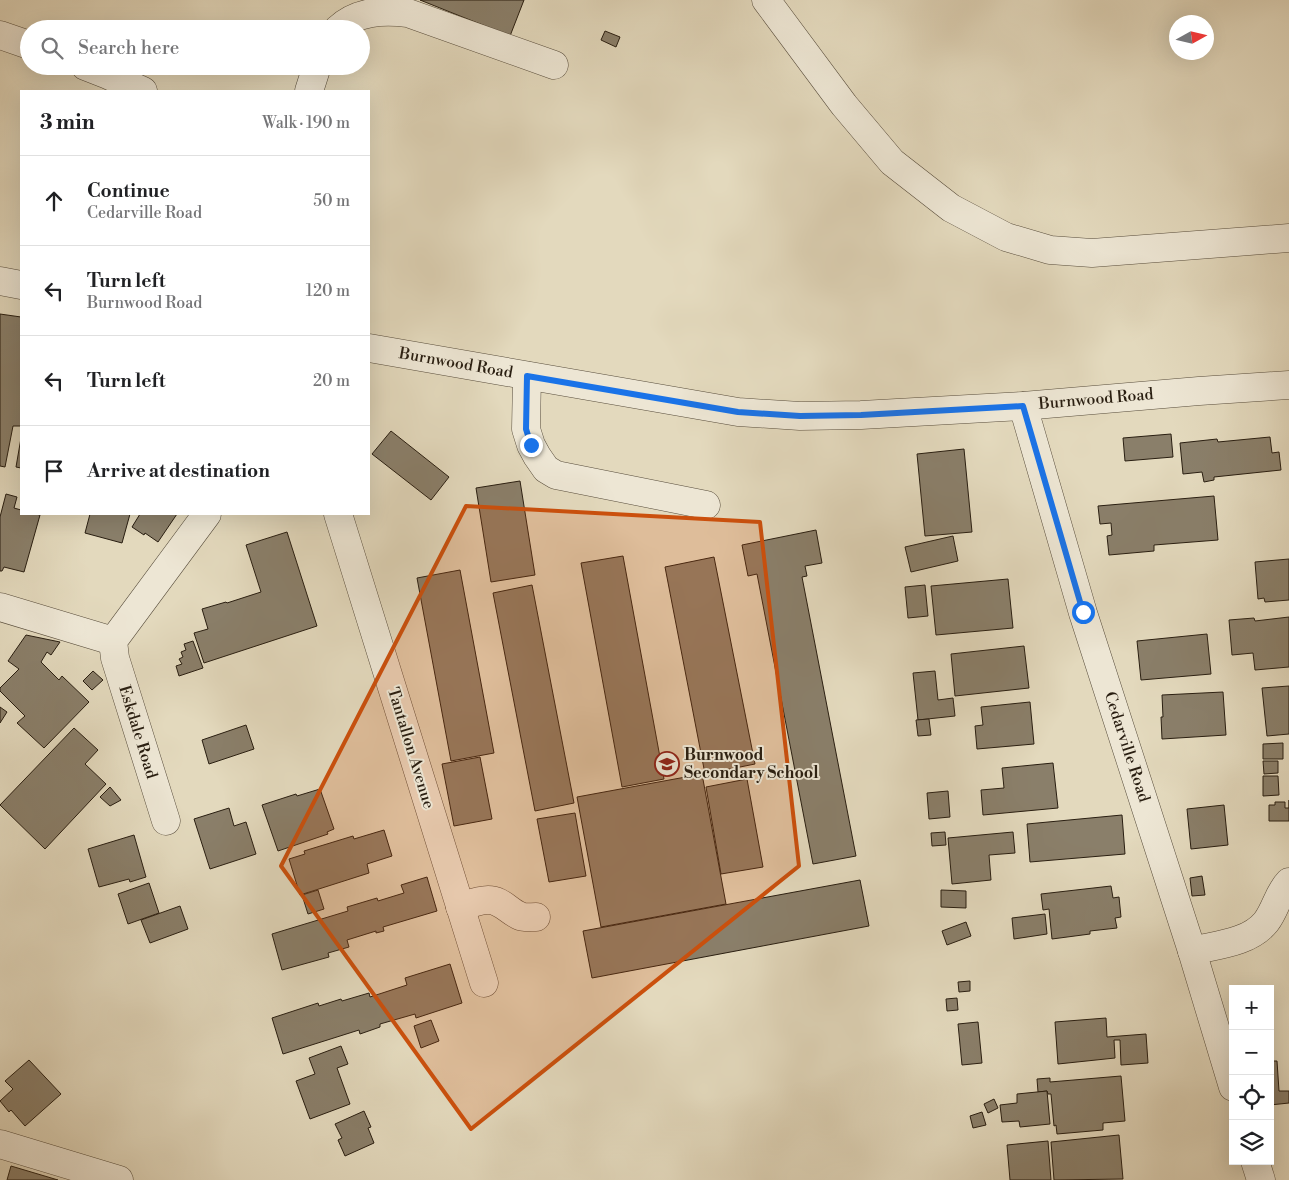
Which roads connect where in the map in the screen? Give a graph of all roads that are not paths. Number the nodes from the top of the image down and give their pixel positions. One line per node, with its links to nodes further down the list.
1 (766, 0): 10 (street)
2 (352, 20): 5 (street)
3 (0, 35): 4 (street)
4 (20, 43)
5 (554, 65)
6 (108, 75): 8 (street)
7 (314, 75): 9 (street)
8 (142, 90)
9 (308, 90)
10 (1289, 238)
11 (0, 281): 12 (street)
12 (20, 285)
13 (370, 348): 14 (street, Burnwood Road)
14 (527, 376): 16 (street, Burnwood Road); 17 (street)
15 (1289, 385): 16 (street, Burnwood Road)
16 (1023, 406): 26 (street, Cedarville Road)
17 (706, 505)
18 (206, 515): 21 (street)
19 (338, 515): 24 (street, Tantallon Avenue)
20 (0, 607): 21 (street)
21 (113, 641): 22 (street, Eskdale Road)
22 (166, 821)
23 (1289, 882): 26 (street)
24 (460, 907): 25 (street); 27 (street, Tantallon Avenue)
25 (536, 918)
26 (1192, 951): 28 (street, Cedarville Road)
27 (484, 983)
28 (1229, 1075)
29 (0, 1144): 31 (street)
30 (1256, 1165): 32 (street)
31 (119, 1180)
32 (1261, 1180)

